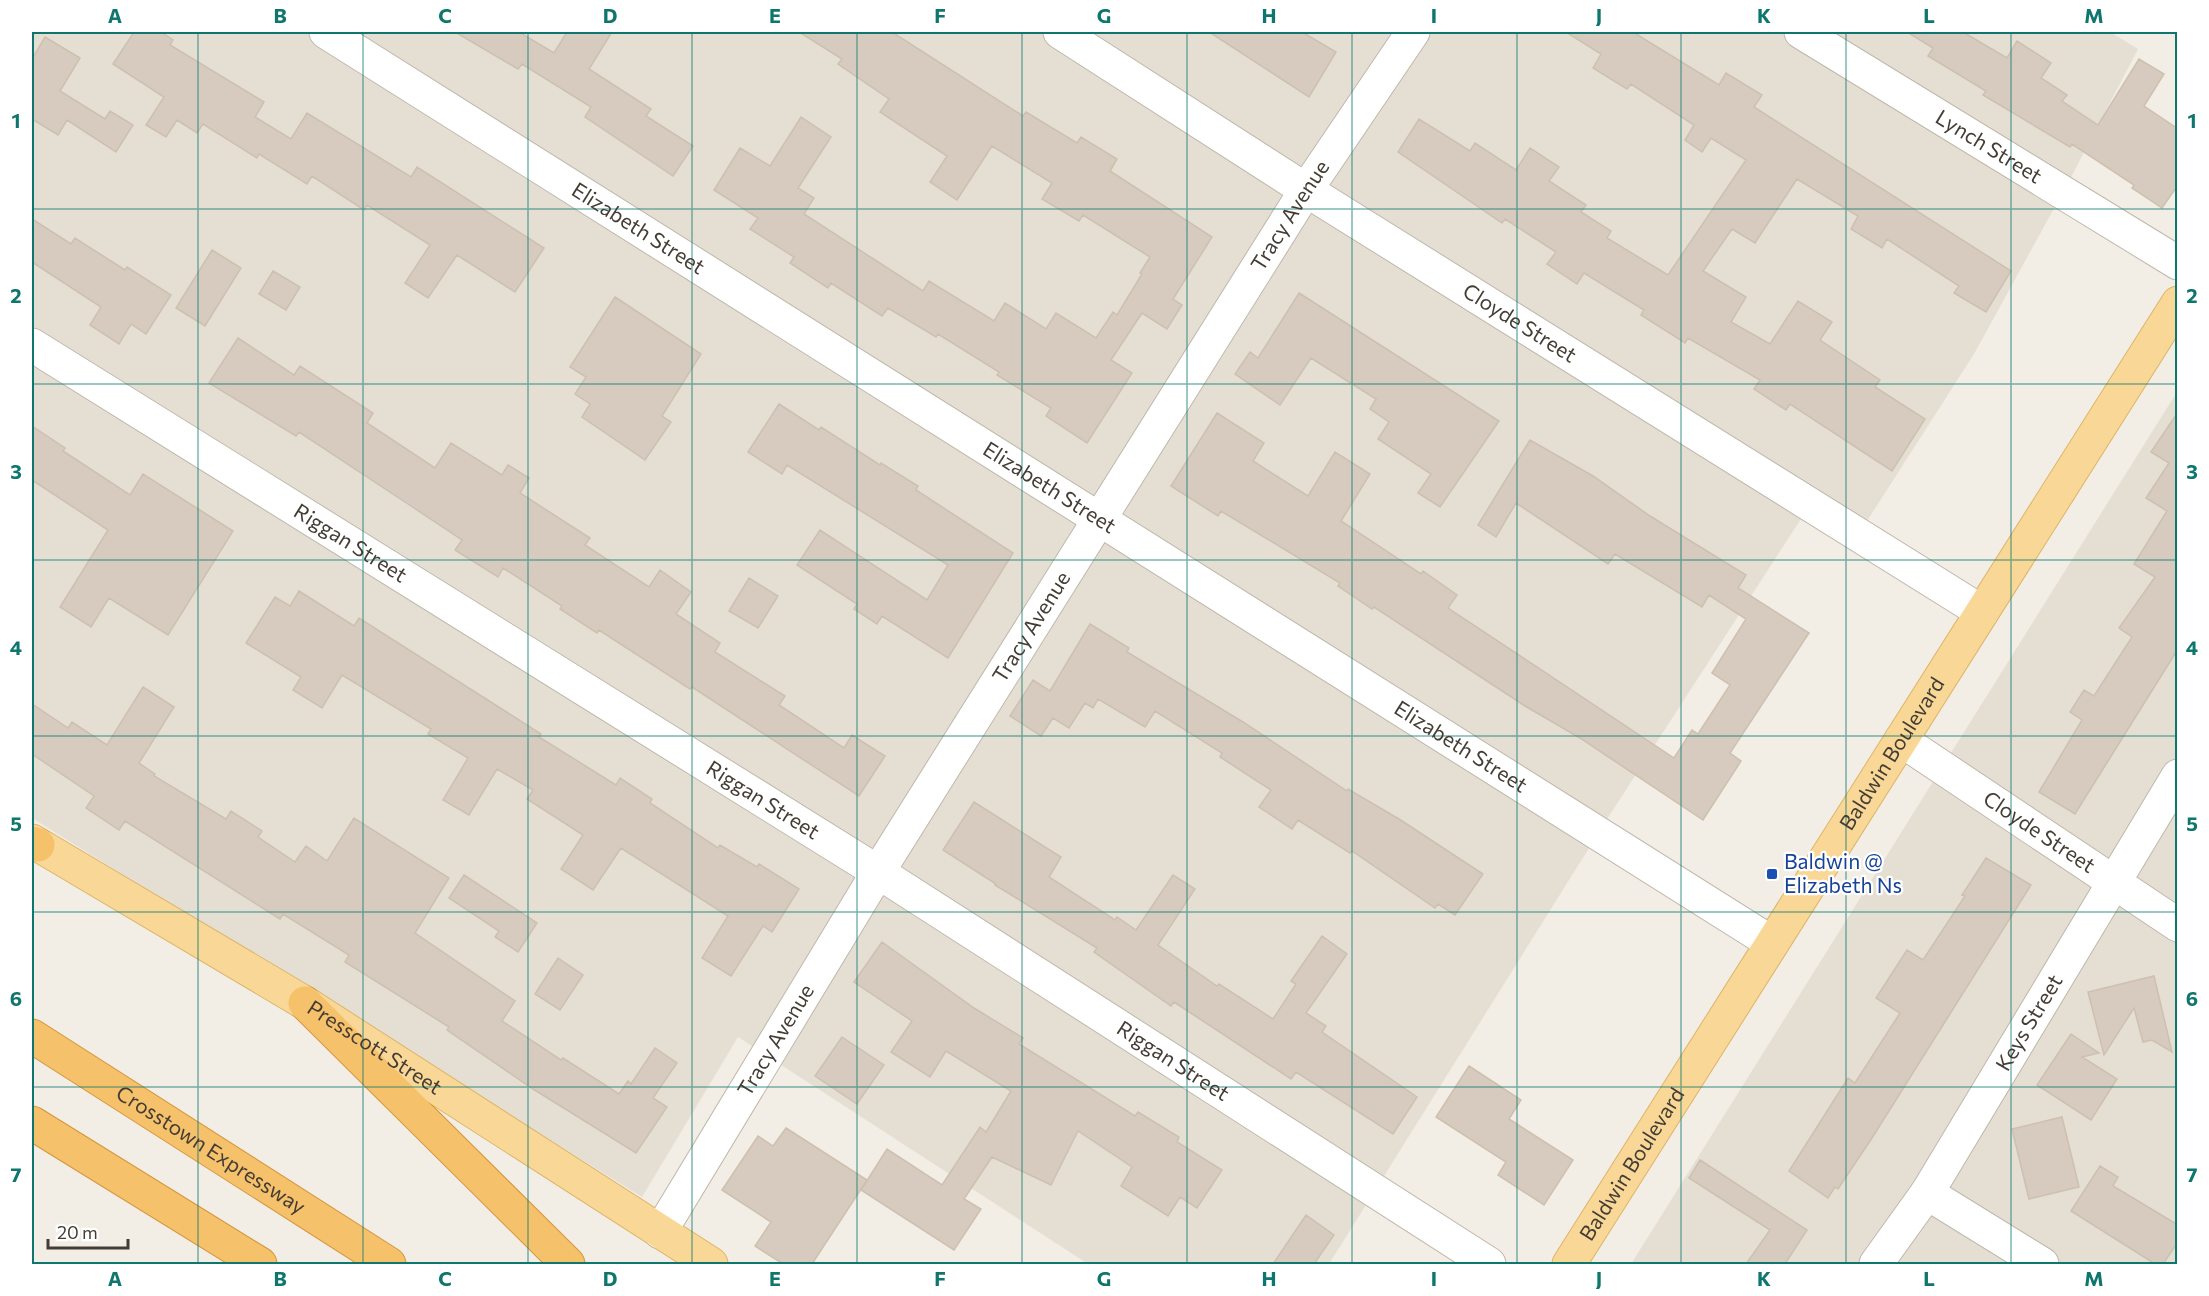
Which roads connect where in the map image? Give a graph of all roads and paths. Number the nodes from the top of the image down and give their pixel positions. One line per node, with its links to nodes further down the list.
1 (326, 32): 9 (street, Elizabeth Street)
2 (1060, 32): 5 (street, Cloyde Street)
3 (1413, 32): 5 (street, Tracy Avenue)
4 (1801, 32): 6 (street, Lynch Street)
5 (1306, 190): 9 (street, Tracy Avenue); 10 (street, Cloyde Street)
6 (2178, 263)
7 (2178, 303): 10 (main road, Baldwin Boulevard)
8 (32, 345): 14 (street, Riggan Street)
9 (1099, 519): 14 (street, Tracy Avenue); 17 (street, Elizabeth Street)
10 (1982, 612): 11 (main road, Baldwin Boulevard)
11 (1901, 740): 15 (street, Cloyde Street); 17 (main road, Baldwin Boulevard)
12 (2178, 776): 15 (street, Keys Street)
13 (34, 843): 18 (main road, Presscott Street)
14 (878, 872): 22 (street, Tracy Avenue); 27 (street, Riggan Street)
15 (2114, 885): 16 (street, Cloyde Street); 21 (street, Keys Street)
16 (2178, 925)
17 (1772, 943): 28 (main road, Baldwin Boulevard)
18 (304, 1003): 22 (main road, Presscott Street); 25 (highway)
19 (32, 1036): 24 (highway, Crosstown Expressway)
20 (32, 1123): 23 (highway)
21 (1927, 1193): 29 (street, Keys Street); 30 (street)
22 (660, 1232): 26 (main road, Presscott Street)
23 (260, 1264)
24 (389, 1264)
25 (568, 1264)
26 (711, 1264)
27 (1489, 1264)
28 (1569, 1264)
29 (1876, 1264)
30 (2042, 1264)

